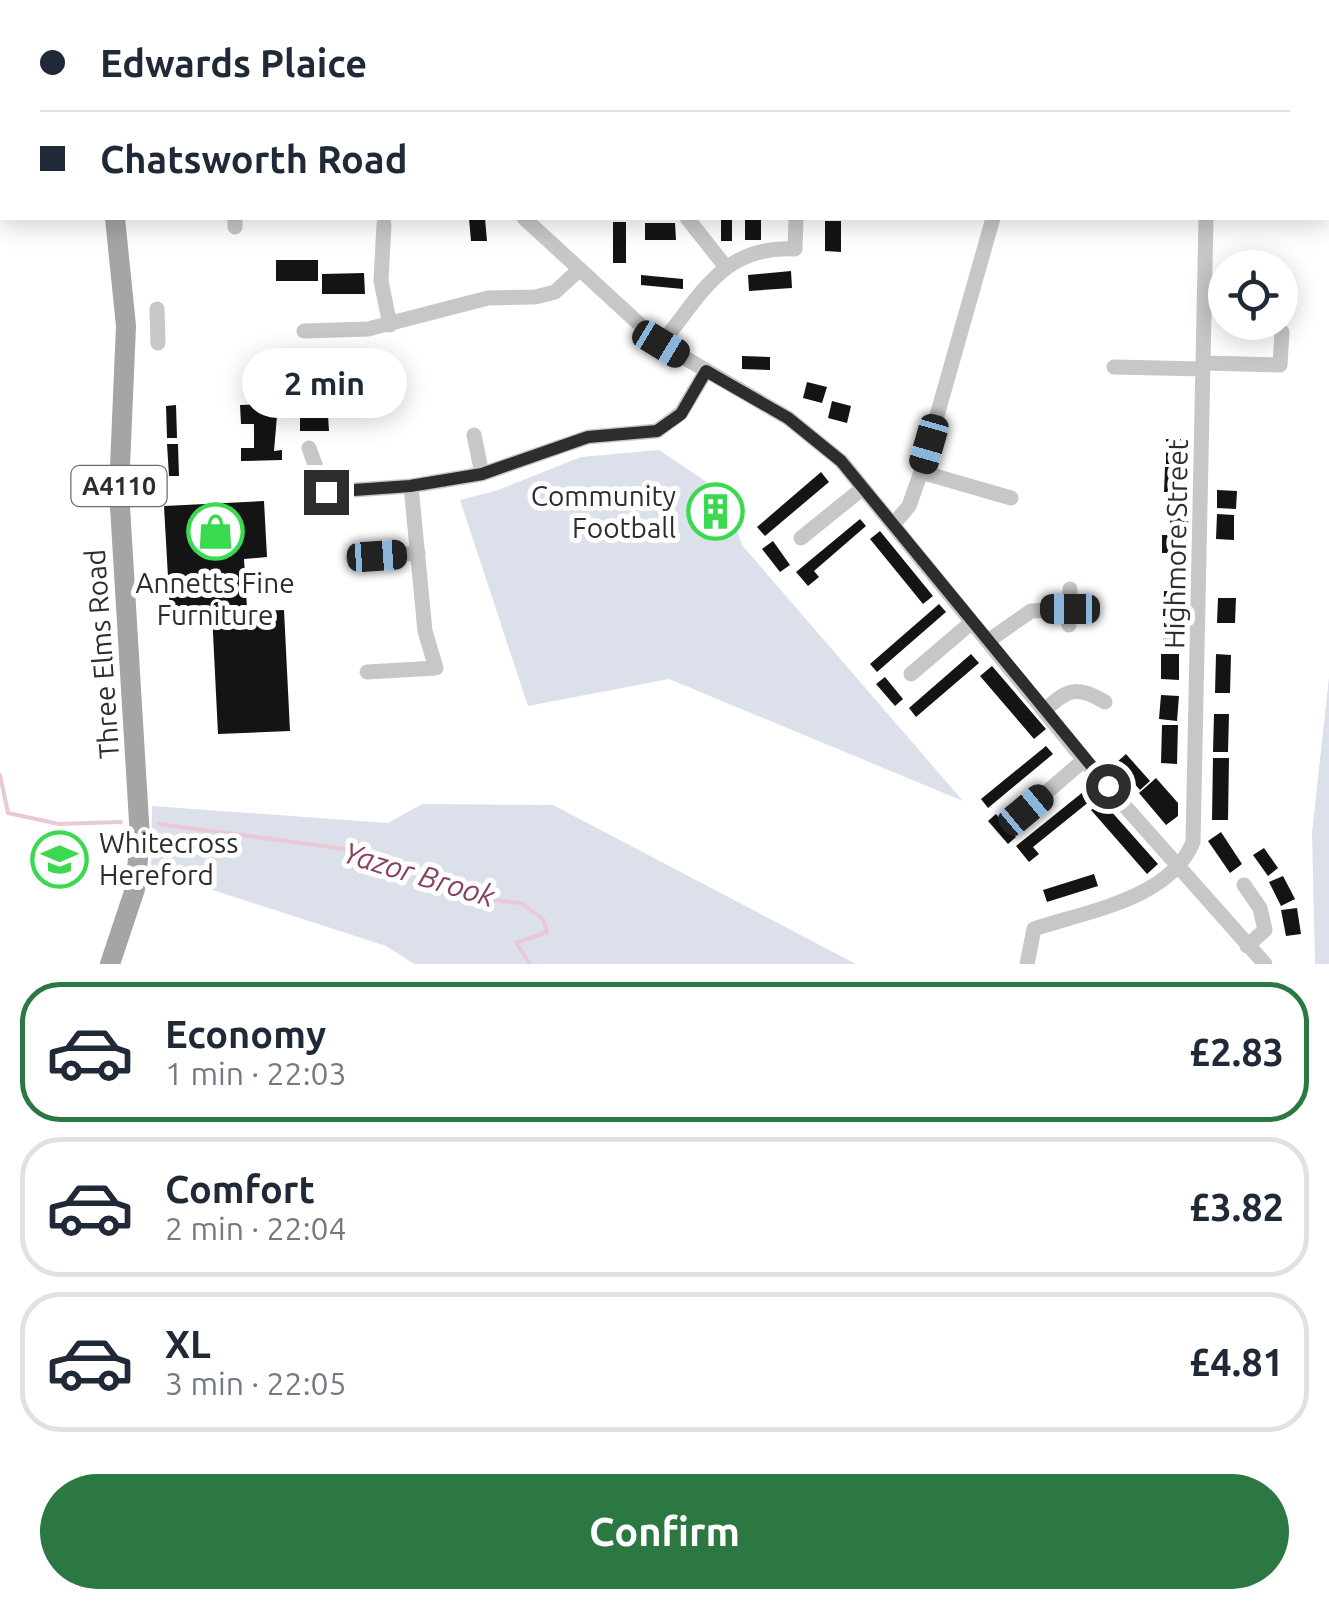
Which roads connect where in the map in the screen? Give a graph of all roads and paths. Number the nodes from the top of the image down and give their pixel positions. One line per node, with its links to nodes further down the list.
1 (115, 220): 11 (main road, Three Elms Road / A4110)
2 (526, 220): 9 (street)
3 (689, 220): 8 (street)
4 (796, 220): 8 (street)
5 (992, 220): 21 (street)
6 (1206, 220): 16 (street, Highmore Street)
7 (384, 224): 10 (street)
8 (725, 266): 15 (street)
9 (580, 269): 10 (street); 15 (street)
10 (390, 325): 12 (street)
11 (126, 326): 14 (street); 42 (main road, Three Elms Road / A4110)
12 (304, 331)
13 (1282, 340): 16 (street)
14 (158, 343)
15 (661, 344): 18 (street)
16 (1203, 366): 17 (street); 39 (street, Highmore Street)
17 (1114, 367)
18 (706, 371): 22 (street); 24 (street)
19 (474, 434): 22 (street)
20 (309, 448): 23 (street)
21 (921, 472): 25 (street); 26 (street)
22 (482, 474): 23 (street)
23 (410, 486): 28 (street)
24 (864, 488): 26 (street); 27 (street)
25 (1012, 498)
26 (894, 525): 31 (street)
27 (801, 538)
28 (418, 553): 29 (street); 33 (street)
29 (353, 558)
30 (1070, 589): 32 (street)
31 (972, 622): 32 (street); 34 (street)
32 (988, 641): 36 (street)
33 (367, 672)
34 (912, 674)
35 (1106, 702): 36 (street)
36 (1044, 711): 37 (street)
37 (1084, 760): 38 (street); 39 (street)
38 (1026, 810)
39 (1177, 866): 41 (street); 43 (street)
40 (1244, 885): 41 (street)
41 (1247, 946): 44 (street)
42 (110, 964)
43 (1027, 964)
44 (1265, 964)

